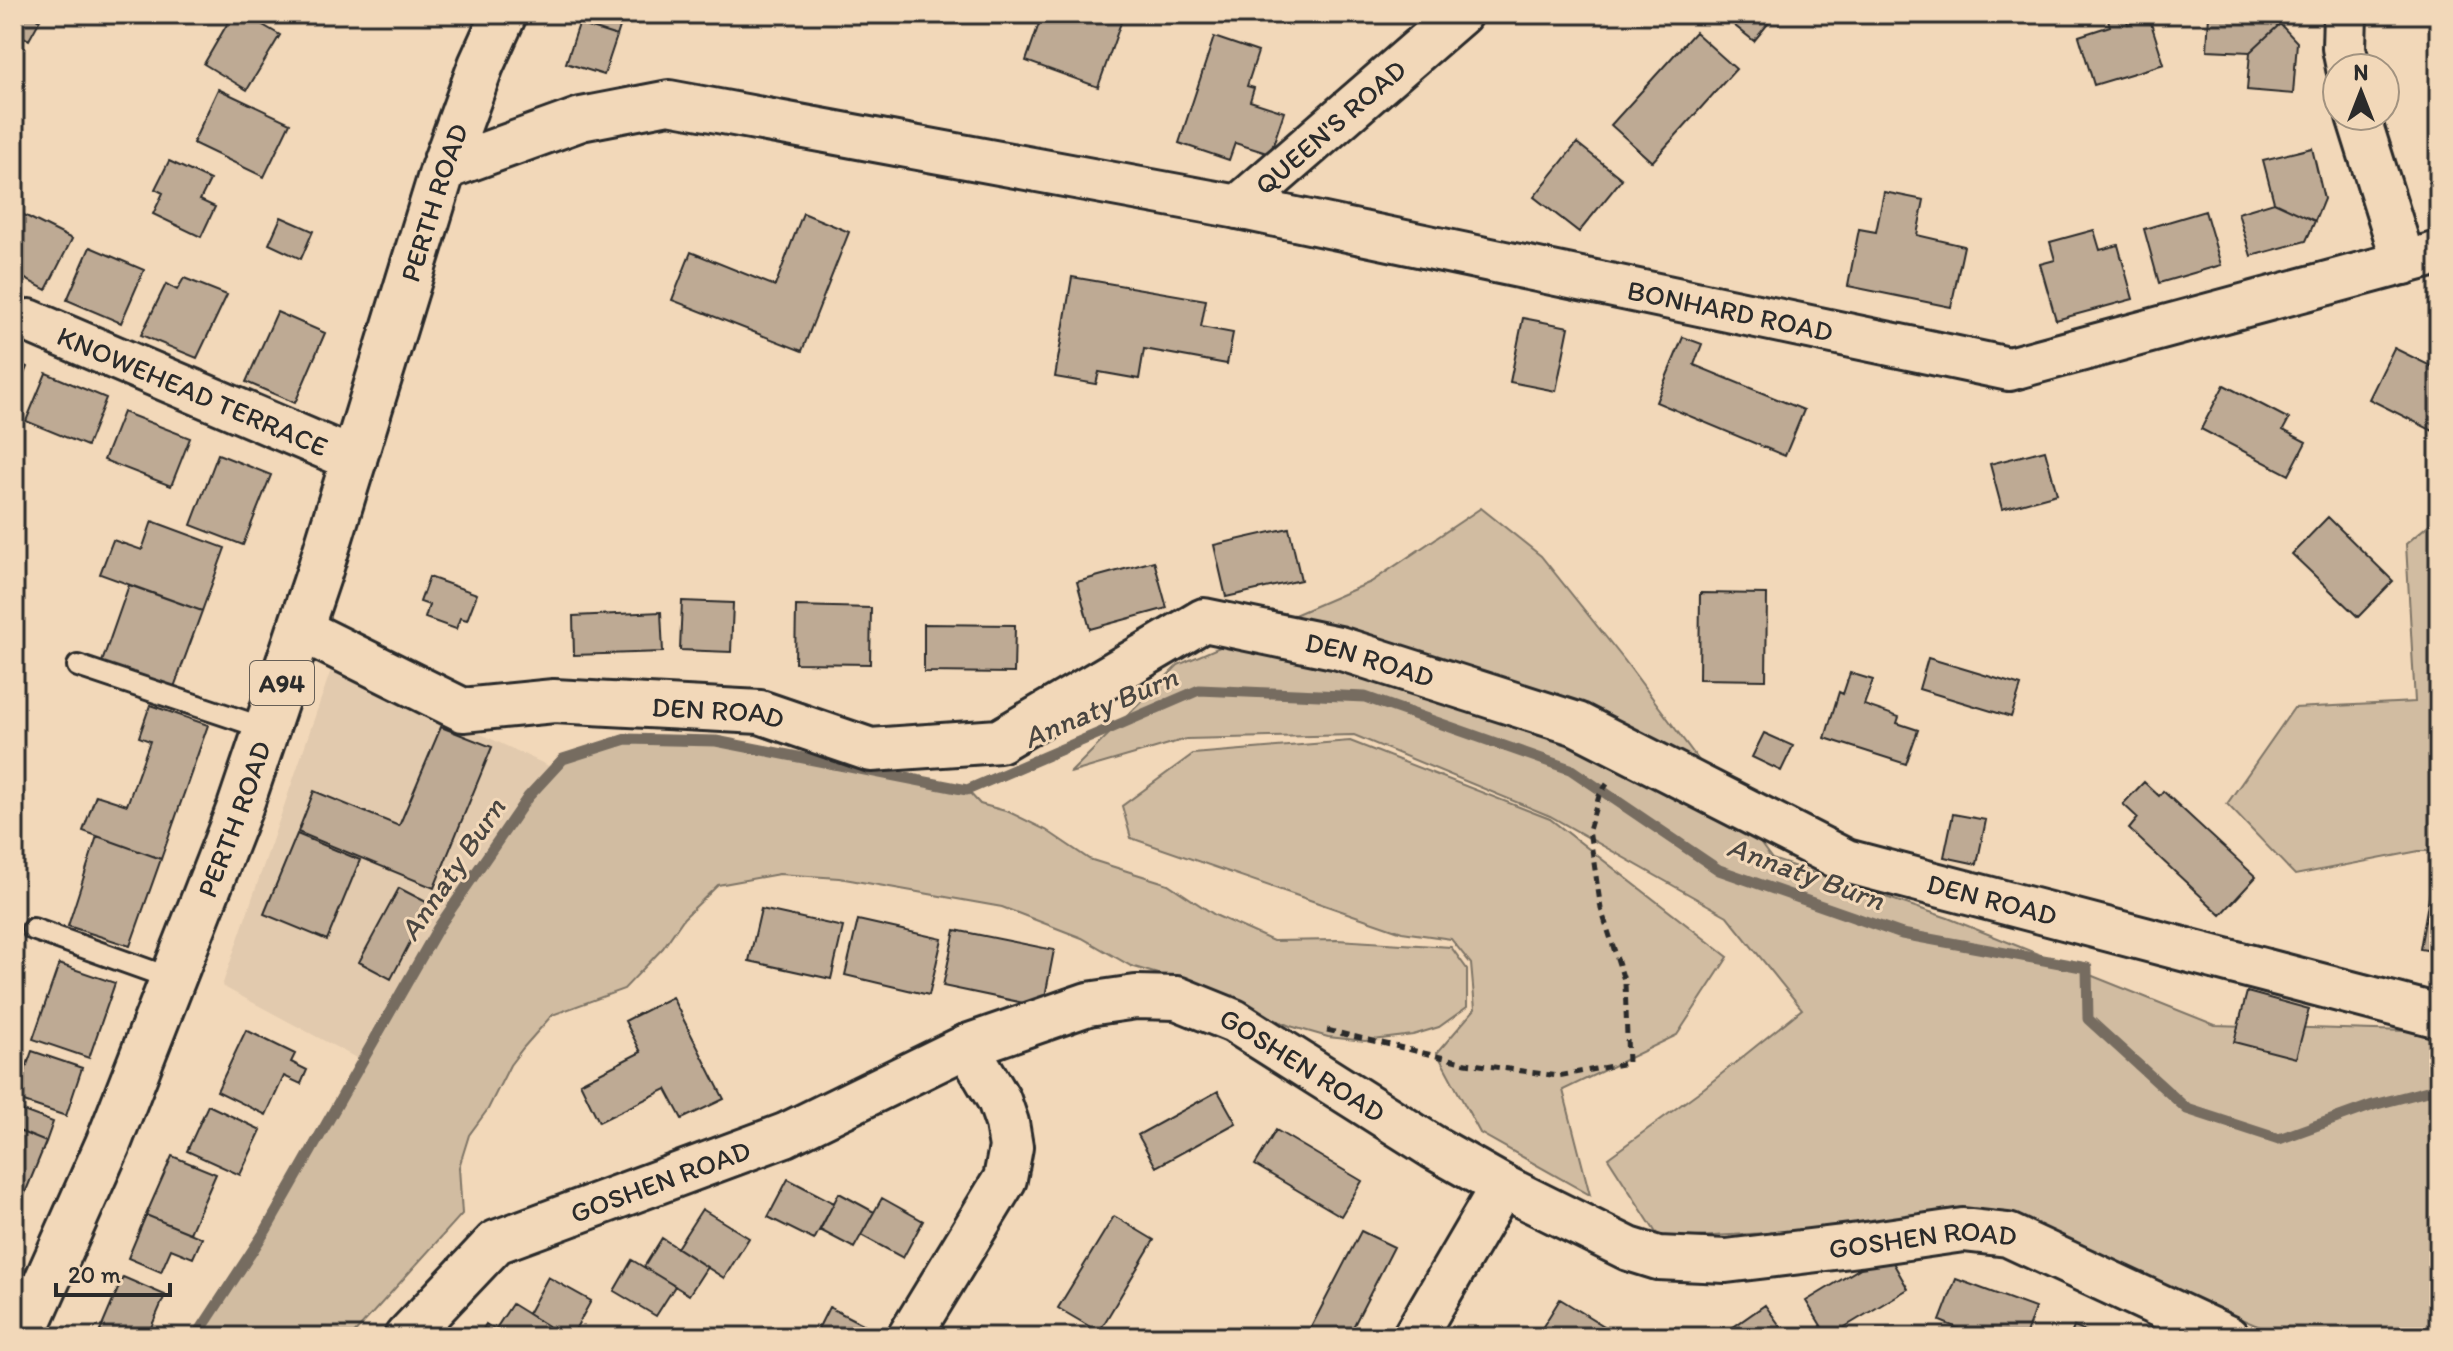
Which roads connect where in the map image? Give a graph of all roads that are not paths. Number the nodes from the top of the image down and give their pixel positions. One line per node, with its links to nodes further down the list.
1 (504, 14): 6 (main road, PERTH ROAD / A94)
2 (1460, 14): 7 (street, QUEEN'S ROAD)
3 (2345, 14): 4 (street)
4 (2345, 52)
5 (2365, 132): 8 (street)
6 (443, 169): 7 (street, BONHARD ROAD); 10 (main road, PERTH ROAD / A94)
7 (1238, 207): 8 (street, BONHARD ROAD)
8 (2422, 258)
9 (29, 321): 10 (street, KNOWEHEAD TERRACE)
10 (355, 460): 11 (main road, PERTH ROAD / A94)
11 (300, 629): 13 (main road, PERTH ROAD / A94); 16 (street, DEN ROAD)
12 (78, 666): 13 (lane)
13 (267, 729): 15 (main road, PERTH ROAD / A94)
14 (33, 929): 15 (lane)
15 (173, 979): 19 (main road, PERTH ROAD / A94)
16 (2439, 1016)
17 (967, 1046): 18 (street, GOSHEN ROAD); 20 (street, GOSHEN ROAD); 21 (street)
18 (1502, 1186): 22 (street); 23 (street, GOSHEN ROAD)
19 (22, 1337)
20 (406, 1337)
21 (909, 1337)
22 (1414, 1337)
23 (2227, 1337)

